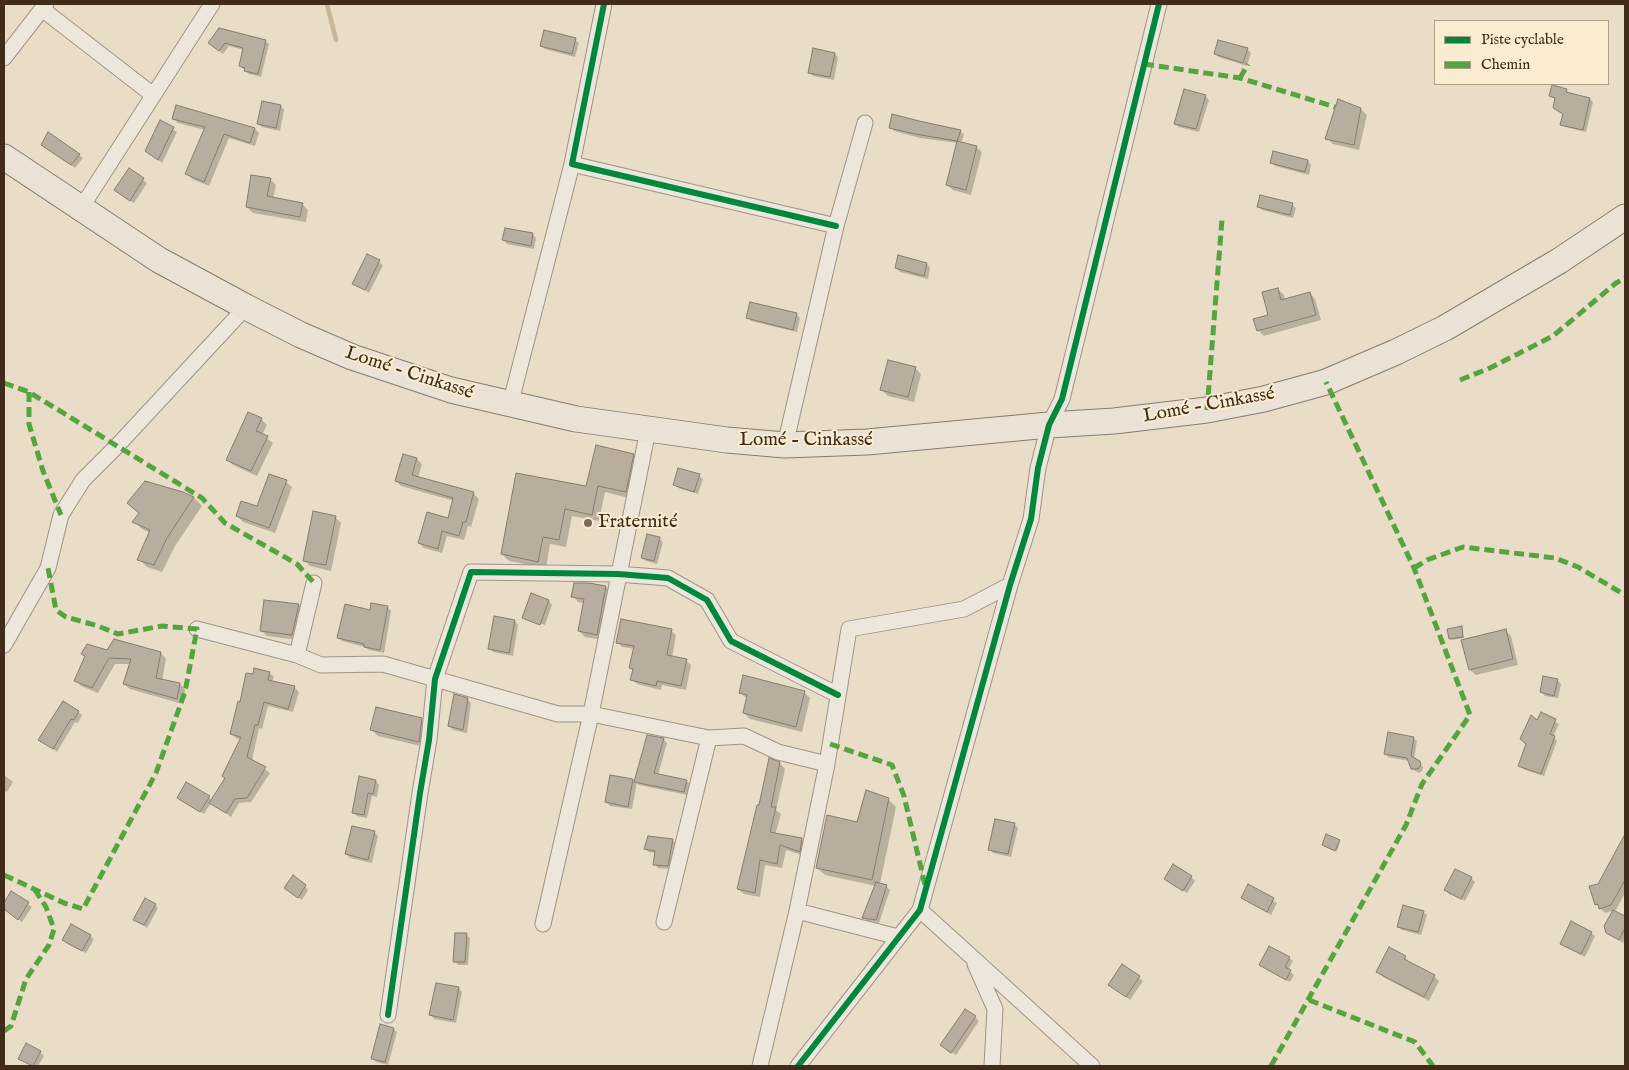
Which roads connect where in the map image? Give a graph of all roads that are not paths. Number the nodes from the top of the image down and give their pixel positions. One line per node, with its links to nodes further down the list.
1 (212, 4): 6 (street)
2 (604, 4): 9 (street)
3 (1159, 4): 15 (street)
4 (44, 7): 5 (street); 6 (street)
5 (4, 58)
6 (153, 95): 10 (street)
7 (865, 123): 12 (street)
8 (4, 157): 10 (highway, Lomé - Cinkassé)
9 (572, 164): 12 (street); 14 (street)
10 (81, 208): 13 (highway, Lomé - Cinkassé)
11 (1625, 217): 15 (highway, Lomé - Cinkassé)
12 (836, 226): 17 (street)
13 (246, 307): 14 (highway, Lomé - Cinkassé); 22 (street)
14 (510, 405): 16 (highway, Lomé - Cinkassé)
15 (1049, 425): 17 (highway, Lomé - Cinkassé); 20 (street)
16 (648, 430): 17 (highway, Lomé - Cinkassé); 18 (street)
17 (785, 445)
18 (618, 574): 24 (street); 25 (street); 26 (street)
19 (314, 582): 23 (street)
20 (1010, 584): 25 (street); 29 (street)
21 (197, 629): 23 (street)
22 (4, 645)
23 (297, 655): 24 (street)
24 (434, 679): 26 (street); 35 (street)
25 (838, 695): 28 (street)
26 (591, 714): 27 (street); 32 (street)
27 (709, 738): 28 (street); 31 (street)
28 (827, 764): 30 (street)
29 (920, 910): 33 (street); 34 (street)
30 (797, 911): 33 (street); 36 (street)
31 (664, 922)
32 (543, 924)
33 (898, 937): 37 (street)
34 (973, 958): 38 (street); 39 (street)
35 (388, 1015)
36 (760, 1066)
37 (798, 1066)
38 (992, 1066)
39 (1092, 1066)

